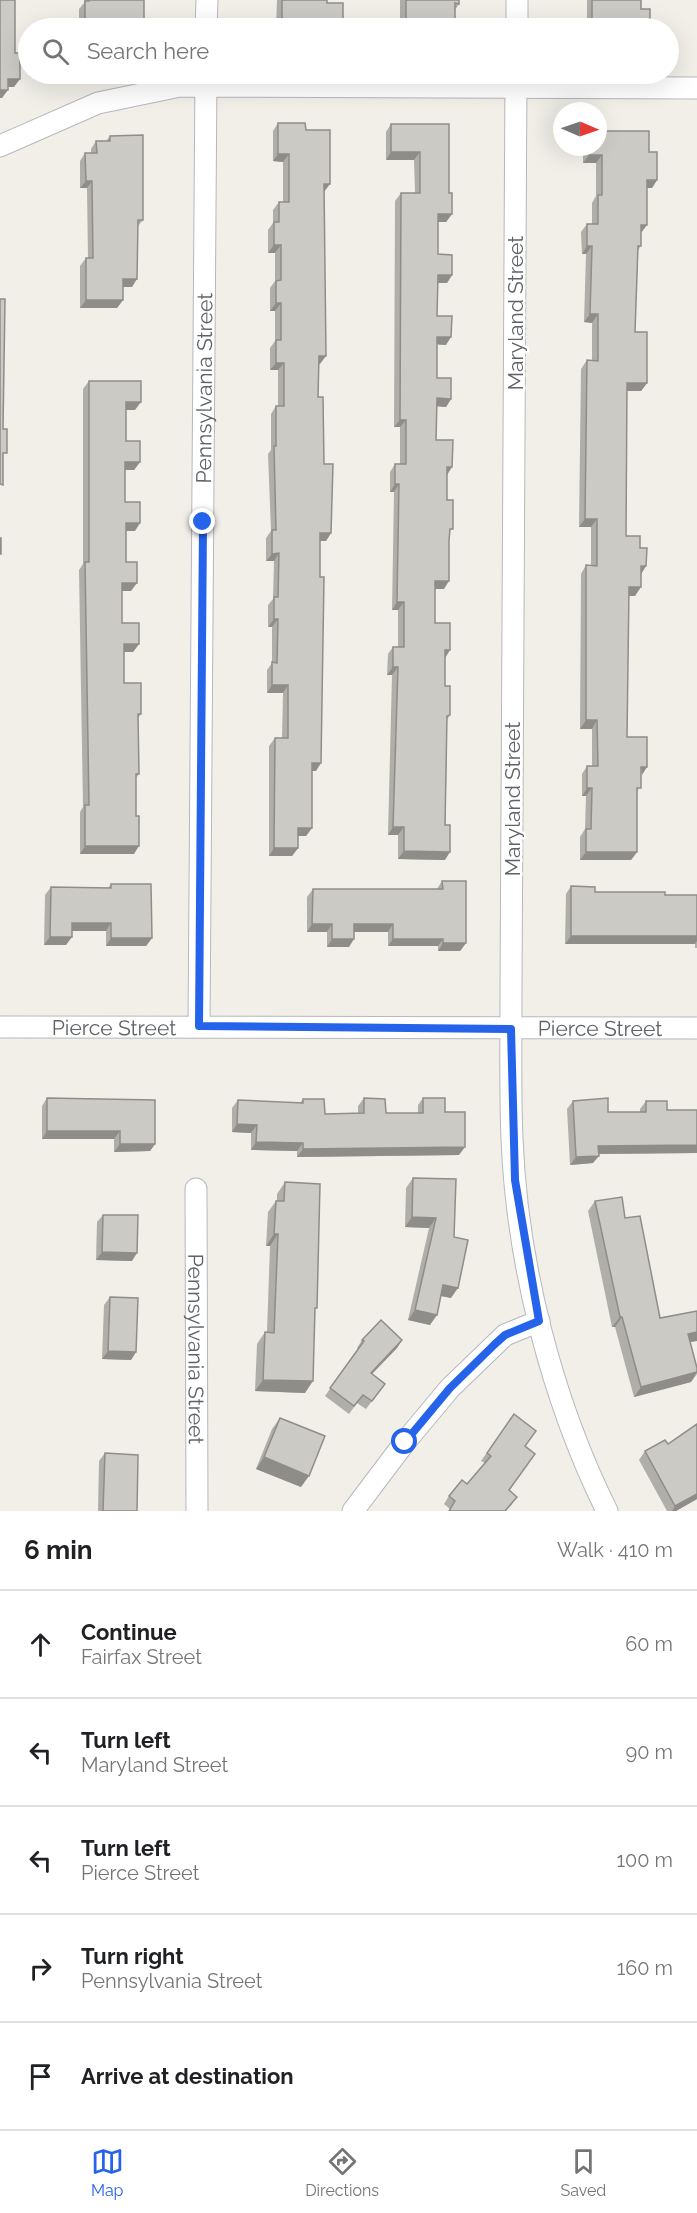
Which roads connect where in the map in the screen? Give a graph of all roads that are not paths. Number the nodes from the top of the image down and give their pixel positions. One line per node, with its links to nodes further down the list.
1 (207, 0): 3 (street)
2 (517, 0): 4 (street)
3 (206, 18)
4 (517, 18)
5 (182, 84): 10 (street)
6 (206, 84): 11 (street, Pennsylvania Street)
7 (516, 84): 14 (street, Maryland Street)
8 (594, 84): 9 (street)
9 (697, 88)
10 (0, 146)
11 (199, 1026): 12 (street, Pierce Street); 14 (street, Pierce Street)
12 (0, 1027)
13 (697, 1028): 14 (street, Pierce Street)
14 (511, 1029): 16 (street, Maryland Street)
15 (196, 1190): 17 (street, Pennsylvania Street)
16 (539, 1321): 18 (street); 19 (street, Maryland Street)
17 (197, 1511)
18 (353, 1511)
19 (607, 1511)

